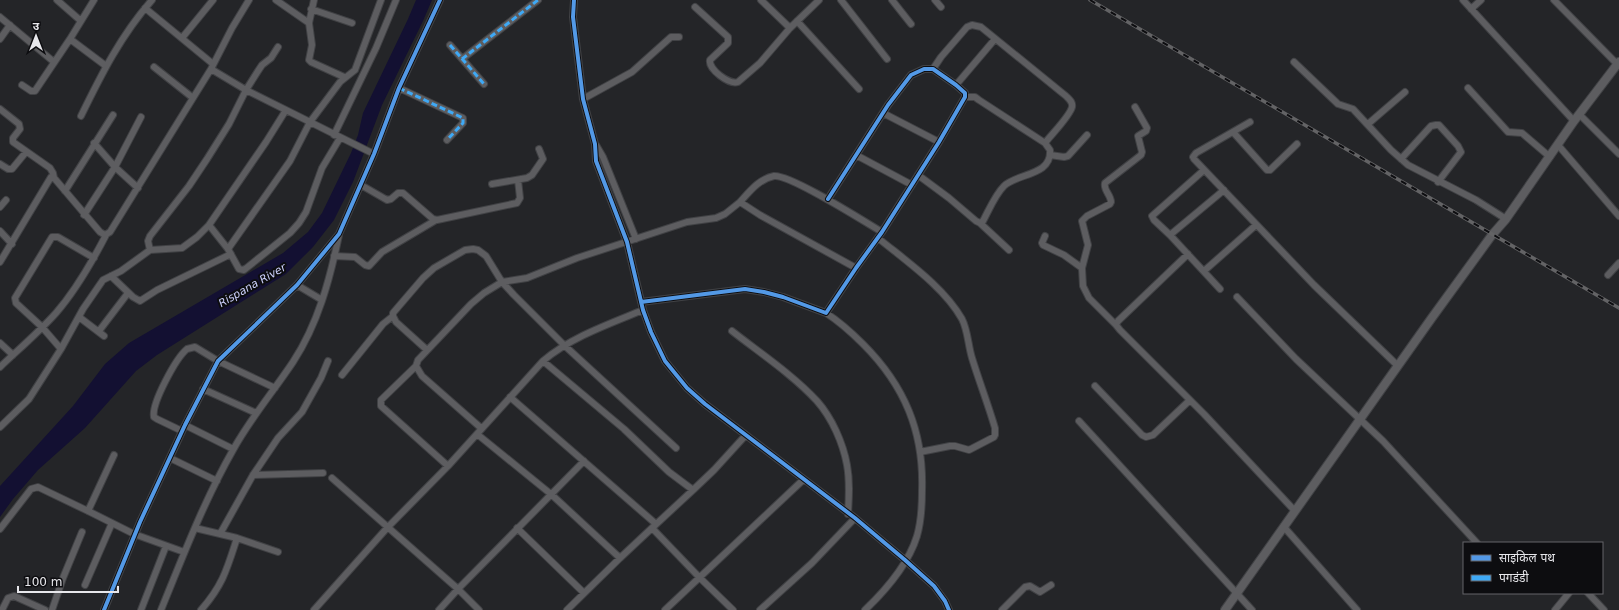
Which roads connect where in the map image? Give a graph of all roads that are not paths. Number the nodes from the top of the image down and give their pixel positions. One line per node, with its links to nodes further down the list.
1 (57, 0): 27 (street)
2 (94, 0): 27 (street)
3 (152, 0): 23 (street)
4 (213, 0): 35 (street)
5 (249, 0): 47 (street)
6 (276, 0): 29 (street)
7 (314, 0): 25 (street)
8 (381, 0): 50 (street)
9 (396, 0): 76 (street)
10 (440, 0): 54 (street)
11 (574, 0): 61 (street)
12 (762, 0): 33 (street)
13 (840, 0): 42 (street)
14 (892, 0): 32 (street)
15 (935, 0): 22 (street)
16 (1463, 0): 24 (street)
17 (1481, 0): 24 (street)
18 (1554, 0): 45 (street)
19 (536, 1): 41 (street)
20 (814, 2): 28 (street)
21 (695, 7): 33 (street)
22 (941, 7)
23 (145, 8): 35 (street); 46 (street)
24 (1471, 8): 70 (street)
25 (312, 9): 29 (street); 30 (street)
26 (0, 17): 31 (street)
27 (81, 21): 37 (street)
28 (797, 21): 33 (street); 55 (street)
29 (309, 23): 50 (street)
30 (352, 23)
31 (10, 24): 36 (street); 43 (street)
32 (911, 24)
33 (790, 28)
34 (679, 37): 61 (street)
35 (182, 38): 47 (street)
36 (0, 39)
37 (70, 39): 43 (street); 46 (street)
38 (995, 39): 49 (street); 53 (street); 80 (street)
39 (450, 45): 41 (street)
40 (278, 47): 57 (street)
41 (462, 59): 52 (street)
42 (887, 59)
43 (54, 62): 51 (street)
44 (1294, 62): 73 (street)
45 (1618, 63): 67 (main road)
46 (106, 66): 68 (street)
47 (212, 66): 57 (street); 60 (street)
48 (154, 67): 60 (street)
49 (933, 68): 53 (street); 65 (street)
50 (344, 78): 71 (street)
51 (22, 84)
52 (484, 84)
53 (956, 85): 59 (street)
54 (399, 88): 77 (street); 86 (street)
55 (859, 88)
56 (1468, 88): 90 (street)
57 (246, 90): 64 (street); 126 (street)
58 (1405, 92): 73 (street)
59 (965, 97): 78 (street); 80 (street)
60 (193, 98): 102 (street)
61 (583, 99): 81 (street)
62 (1135, 107): 135 (street)
63 (0, 109): 85 (street)
64 (286, 110): 71 (street); 114 (street)
65 (883, 113): 78 (street); 88 (street)
66 (113, 115): 79 (street)
67 (1580, 115): 70 (main road); 87 (street)
68 (81, 116)
69 (141, 117): 93 (street)
70 (1574, 121): 83 (main road)
71 (310, 122): 76 (street); 128 (street)
72 (1250, 122): 74 (street)
73 (1368, 124): 91 (street)
74 (1233, 132): 82 (street); 94 (street)
75 (1087, 135): 89 (street)
76 (337, 136): 86 (street); 128 (street)
77 (447, 140)
78 (939, 142): 95 (street)
79 (94, 143): 93 (street); 104 (street)
80 (1045, 143): 89 (street)
81 (595, 144): 123 (street); 124 (street)
82 (1297, 144)
83 (1558, 145): 90 (main road); 110 (street)
84 (539, 149): 97 (street)
85 (26, 152): 92 (street); 96 (street)
86 (371, 153): 100 (street)
87 (1619, 154)
88 (856, 155): 101 (street); 105 (street)
89 (1050, 155): 113 (street)
90 (1550, 157): 111 (main road)
91 (1401, 159): 98 (street); 98 (street)
92 (0, 164)
93 (115, 167): 102 (street); 109 (street)
94 (1204, 170): 103 (street); 120 (street)
95 (918, 175): 101 (street); 113 (street)
96 (54, 178): 104 (street); 125 (street)
97 (518, 180): 99 (street); 112 (street)
98 (1438, 182): 111 (street)
99 (492, 184)
100 (361, 185): 112 (street); 118 (street)
101 (912, 185): 117 (street)
102 (138, 188): 119 (street)
103 (1224, 190): 115 (street); 120 (street)
104 (65, 191): 109 (street)
105 (828, 199): 107 (street); 117 (street)
106 (6, 200): 108 (street)
107 (740, 202): 123 (street); 134 (street)
108 (0, 207)
109 (84, 215): 119 (street)
110 (1619, 216)
111 (1506, 219): 164 (main road)
112 (436, 220): 130 (street)
113 (980, 223): 127 (street)
114 (209, 225): 126 (street); 128 (street)
115 (1256, 225): 136 (street); 164 (street)
116 (0, 231): 125 (street)
117 (882, 232): 122 (street)
118 (339, 234): 130 (street); 140 (street)
119 (106, 235): 131 (street)
120 (1170, 235): 129 (street)
121 (1045, 236): 135 (street)
122 (878, 238): 134 (street); 183 (street)
123 (636, 239): 124 (street)
124 (628, 242): 139 (street); 145 (street)
125 (12, 244): 132 (street)
126 (150, 250): 138 (street)
127 (1009, 250)
128 (229, 251): 142 (street)
129 (1188, 254): 136 (street); 150 (street)
130 (334, 256): 144 (street)
131 (94, 258): 151 (street); 151 (street)
132 (0, 262)
133 (1619, 263): 137 (street)
134 (856, 268): 147 (street)
135 (1082, 268): 150 (street)
136 (1204, 271): 141 (street)
137 (1608, 275)
138 (111, 276): 142 (street); 149 (street)
139 (502, 282): 148 (street); 156 (street); 158 (street)
140 (297, 285): 144 (street); 160 (street)
141 (1220, 289)
142 (128, 293): 152 (street)
143 (1237, 297): 173 (street)
144 (322, 300): 168 (street)
145 (641, 302): 146 (street); 147 (street)
146 (643, 310): 156 (street); 180 (street)
147 (826, 313): 183 (street)
148 (393, 316): 158 (street); 166 (street)
149 (79, 317): 152 (street); 157 (street)
150 (1116, 325): 171 (street)
151 (42, 327): 157 (street); 159 (street)
152 (98, 331): 154 (street)
153 (732, 331): 197 (street)
154 (104, 336)
155 (0, 342): 159 (street)
156 (564, 345): 162 (street); 181 (street)
157 (61, 349): 176 (street)
158 (427, 350): 163 (street)
159 (13, 355): 165 (street)
160 (218, 361): 168 (street); 169 (street); 178 (street)
161 (328, 361): 189 (street)
162 (543, 362): 170 (street); 193 (street)
163 (416, 366): 177 (street); 187 (street)
164 (1398, 366): 173 (main road)
165 (0, 367)
166 (342, 375)
167 (1095, 386): 171 (street)
168 (275, 388): 172 (street)
169 (203, 389): 172 (street); 175 (street)
170 (510, 397): 177 (street); 186 (street)
171 (1190, 400): 195 (street)
172 (256, 413): 182 (street)
173 (1361, 419): 195 (main road); 210 (street)
174 (1079, 421): 221 (street)
175 (185, 425): 178 (street); 182 (street)
176 (0, 427)
177 (481, 428): 179 (street)
178 (182, 431): 185 (street)
179 (477, 434): 187 (street); 194 (street)
180 (745, 436): 191 (street); 193 (street)
181 (676, 448)
182 (233, 449): 192 (street)
183 (920, 452): 215 (street)
184 (114, 455): 196 (street)
185 (170, 458): 192 (street); 207 (street)
186 (584, 461): 194 (street); 200 (street)
187 (448, 466): 203 (street)
188 (323, 473): 189 (street)
189 (253, 475): 208 (street)
190 (332, 478): 203 (street)
191 (803, 480): 197 (street); 216 (street)
192 (217, 481): 202 (street)
193 (693, 490): 200 (street)
194 (552, 495): 204 (street); 214 (street)
195 (1294, 510): 201 (main road)
196 (88, 511): 199 (street); 205 (street)
197 (848, 514): 198 (street)
198 (855, 518): 215 (street); 237 (street)
199 (112, 523): 207 (street); 217 (street)
200 (654, 526): 214 (street); 216 (street)
201 (1284, 527): 221 (main road); 243 (street)
202 (195, 528): 208 (street); 212 (street)
203 (388, 528): 219 (street); 231 (street)
204 (517, 528): 219 (street); 220 (street)
205 (0, 529)
206 (82, 532): 226 (street)
207 (134, 534): 211 (street); 227 (street)
208 (220, 534): 209 (street)
209 (237, 538): 213 (street); 230 (street)
210 (1476, 542)
211 (166, 546): 212 (street); 228 (street)
212 (184, 552): 229 (street)
213 (278, 552)
214 (620, 558): 220 (street)
215 (905, 560): 238 (street); 239 (street)
216 (699, 577): 235 (street); 236 (street)
217 (85, 585)
218 (1051, 585): 240 (street)
219 (458, 589): 232 (street); 233 (street)
220 (584, 593): 234 (street)
221 (1237, 593): 241 (main road); 242 (street)
222 (1568, 594): 244 (street)
223 (1589, 594): 245 (street)
224 (2, 610): 225 (street)
225 (45, 610)
226 (52, 610)
227 (104, 610)
228 (141, 610)
229 (161, 610)
230 (201, 610)
231 (314, 610)
232 (439, 610)
233 (479, 610)
234 (567, 610)
235 (665, 610)
236 (733, 610)
237 (760, 610)
238 (865, 610)
239 (949, 610)
240 (1002, 610)
241 (1225, 610)
242 (1252, 610)
243 (1357, 610)
244 (1555, 610)
245 (1604, 610)

